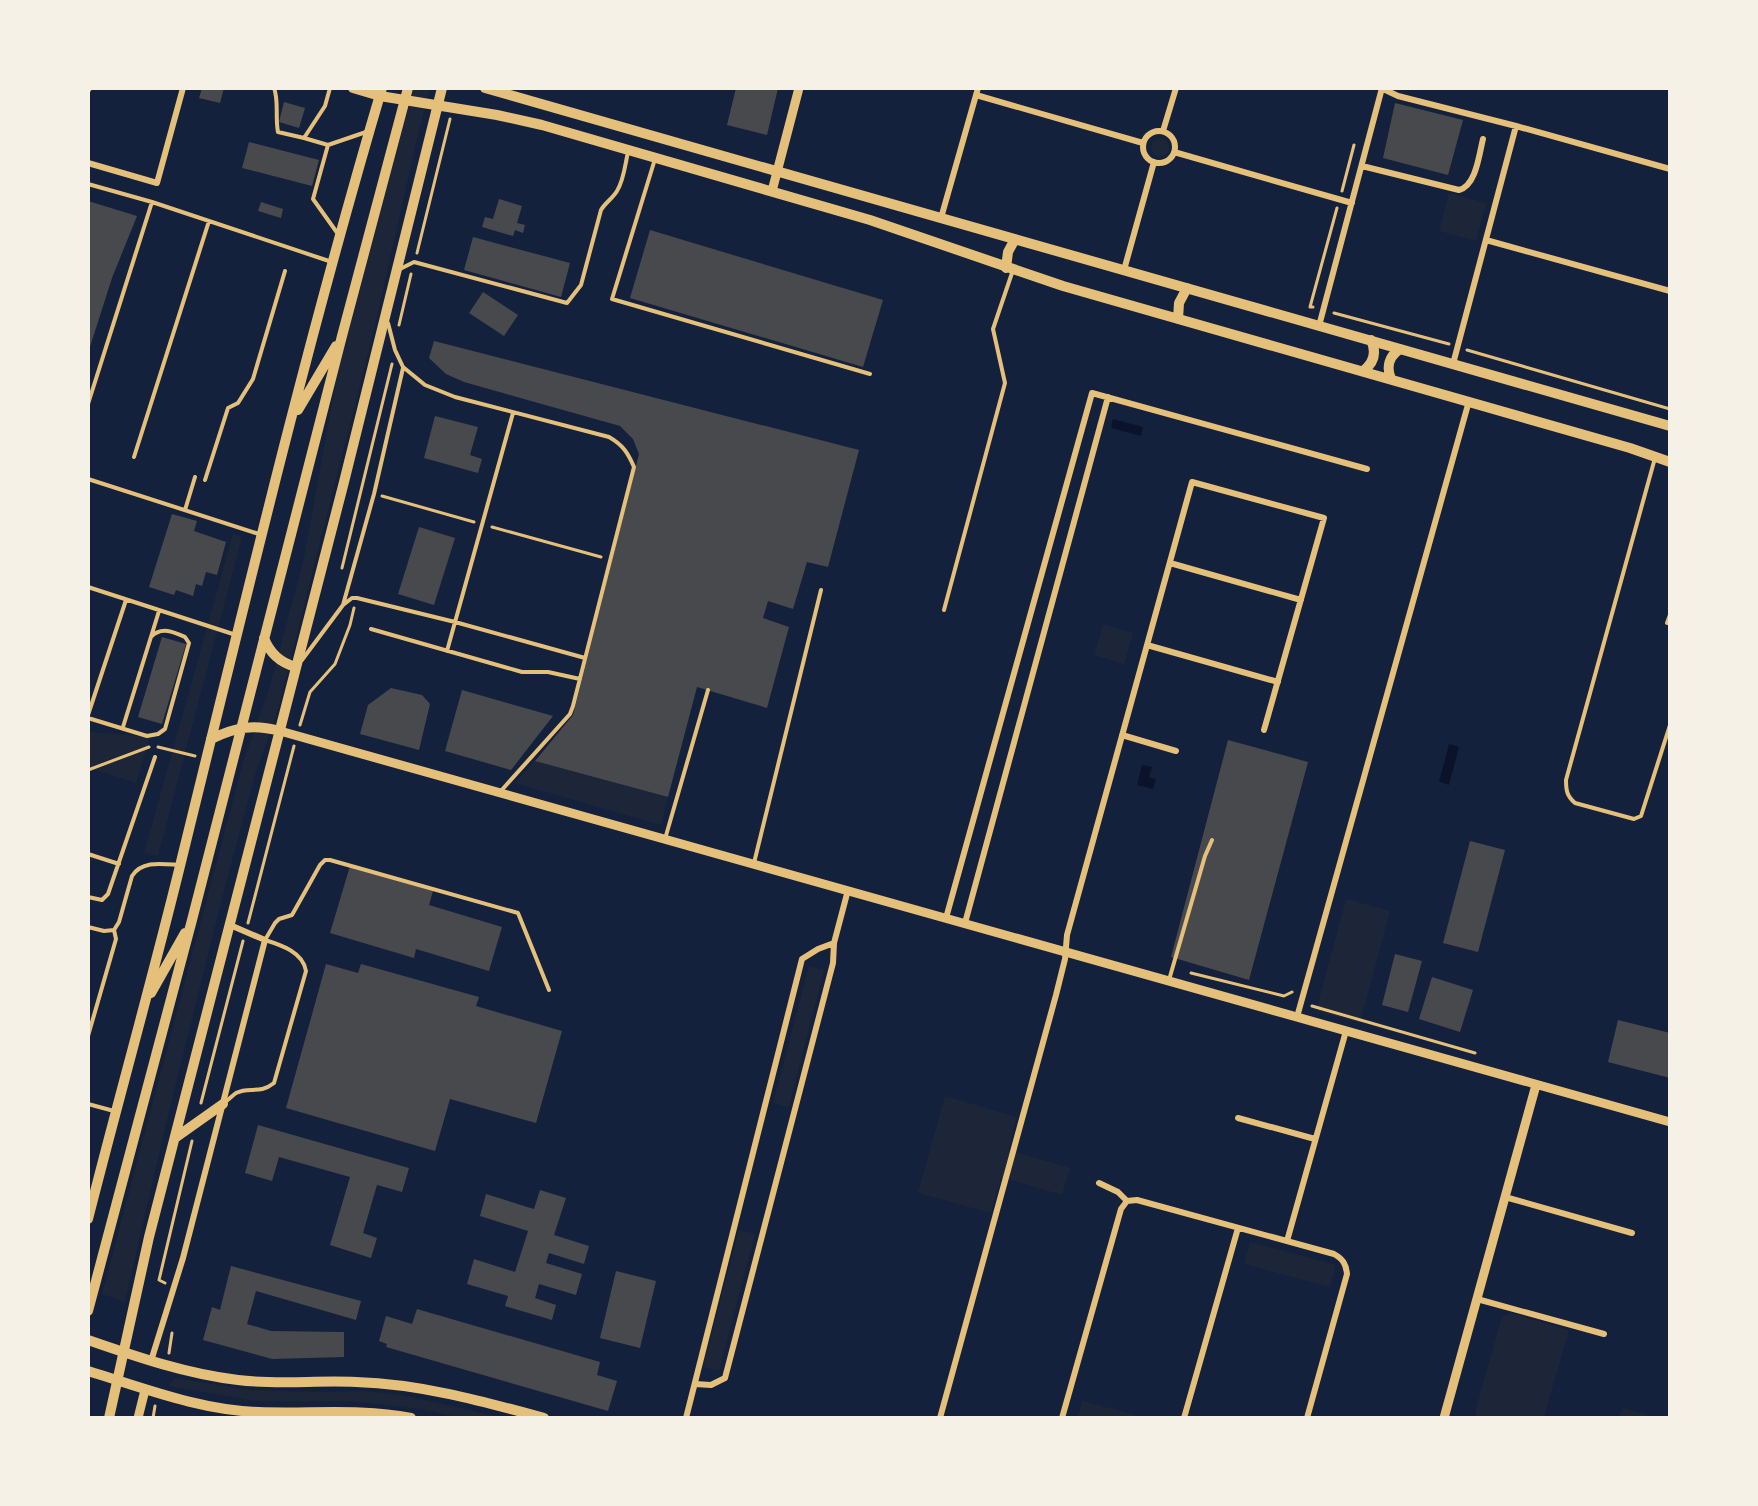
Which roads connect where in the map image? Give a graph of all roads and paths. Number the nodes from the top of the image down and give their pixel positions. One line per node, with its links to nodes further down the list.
1 (183, 88): 27 (street)
2 (274, 88): 19 (lane)
3 (330, 88): 19 (lane)
4 (353, 88): 11 (main road)
5 (408, 88): 13 (main road)
6 (442, 88): 14 (main road)
7 (485, 88): 30 (main road)
8 (800, 88): 30 (street)
9 (1176, 88): 18 (street)
10 (1382, 89): 16 (street); 28 (street)
11 (381, 92): 13 (main road); 17 (main road)
12 (977, 92): 21 (street); 35 (street)
13 (404, 100): 14 (main road); 53 (main road)
14 (437, 105): 15 (main road); 45 (main road)
15 (453, 108): 23 (main road); 41 (path)
16 (1516, 126): 29 (street); 39 (street)
17 (369, 130): 22 (lane); 37 (main road)
18 (1163, 131): 21 (street); 24 (street)
19 (304, 138): 22 (lane)
20 (1483, 139): 28 (street)
21 (1143, 143): 26 (street)
22 (327, 145): 37 (lane)
23 (629, 150): 25 (main road); 41 (lane)
24 (1174, 152): 26 (street); 34 (street)
25 (655, 158): 32 (main road); 61 (lane)
26 (1154, 162): 43 (street)
27 (88, 163)
28 (1362, 166): 34 (street)
29 (1670, 169)
30 (778, 171): 32 (street); 35 (main road)
31 (88, 184): 33 (lane)
32 (772, 191): 42 (main road)
33 (153, 202): 36 (lane); 65 (lane)
34 (1352, 203): 52 (street)
35 (941, 218): 38 (main road)
36 (209, 221): 40 (lane); 70 (lane)
37 (340, 237): 40 (main road)
38 (1015, 239): 42 (main road); 43 (main road)
39 (1486, 240): 47 (street); 55 (street)
40 (333, 262): 68 (main road)
41 (414, 262): 45 (lane); 51 (path)
42 (1010, 269): 50 (main road); 87 (lane)
43 (1124, 270): 46 (main road)
44 (285, 271): 76 (lane)
45 (397, 271): 49 (main road)
46 (1187, 288): 50 (main road); 52 (main road)
47 (1670, 291)
48 (1333, 313): 55 (path)
49 (386, 316): 57 (lane); 99 (main road)
50 (1178, 318): 60 (main road)
51 (399, 326)
52 (1319, 326): 54 (main road)
53 (342, 336): 68 (main road); 95 (main road)
54 (1371, 340): 56 (main road); 60 (main road)
55 (1457, 347): 58 (street); 66 (path)
56 (1400, 349): 58 (main road); 62 (main road)
57 (395, 350): 59 (lane); 80 (path)
58 (1453, 364): 69 (main road)
59 (403, 367): 67 (lane); 86 (lane)
60 (1363, 372): 62 (main road)
61 (870, 374)
62 (1390, 379): 64 (main road)
63 (1108, 397): 73 (street); 123 (street); 125 (street)
64 (1468, 401): 71 (main road); 139 (street)
65 (88, 404)
66 (1670, 409)
67 (513, 413): 90 (lane); 98 (lane)
68 (291, 422): 78 (main road)
69 (1670, 426)
70 (134, 457)
71 (1655, 457): 72 (main road); 104 (lane)
72 (1670, 462)
73 (1366, 469)
74 (195, 477): 77 (lane)
75 (88, 479): 77 (lane)
76 (205, 480)
77 (185, 510): 78 (lane)
78 (262, 535): 93 (main road)
79 (1170, 563): 85 (street); 85 (street); 96 (street)
80 (342, 567)
81 (88, 587): 84 (lane)
82 (821, 590): 119 (lane)
83 (357, 598): 86 (lane); 90 (lane); 109 (path)
84 (126, 600): 88 (lane); 103 (lane)
85 (1301, 600): 101 (street)
86 (343, 606): 99 (lane)
87 (944, 610)
88 (159, 611): 93 (lane); 94 (lane)
89 (1670, 615): 91 (lane)
90 (455, 622): 97 (lane); 98 (lane)
91 (1667, 623)
92 (371, 629): 97 (lane)
93 (237, 635): 111 (main road)
94 (151, 637): 105 (lane); 105 (lane)
95 (264, 638): 99 (main road); 106 (main road)
96 (1147, 645): 101 (street); 110 (street)
97 (447, 651): 100 (lane)
98 (585, 658): 100 (lane)
99 (296, 668): 108 (main road)
100 (580, 679): 114 (lane)
101 (1278, 682): 107 (street)
102 (708, 690): 115 (lane)
103 (88, 716): 105 (lane)
104 (1670, 725)
105 (123, 727)
106 (242, 727): 108 (main road); 111 (main road); 124 (main road)
107 (1264, 730)
108 (280, 731): 109 (street); 126 (main road)
109 (297, 735): 114 (street); 129 (path)
110 (1122, 735): 112 (street); 132 (street)
111 (211, 739): 120 (main road)
112 (1176, 751)
113 (155, 757): 118 (lane)
114 (500, 792): 115 (street)
115 (665, 839): 119 (street)
116 (1212, 840): 133 (lane)
117 (88, 854): 118 (lane)
118 (119, 864): 122 (lane)
119 (753, 864): 121 (street)
120 (180, 865): 128 (lane); 138 (main road)
121 (848, 890): 123 (street); 131 (street)
122 (88, 897)
123 (946, 918): 125 (street)
124 (192, 920): 138 (main road); 161 (main road)
125 (964, 923): 132 (street)
126 (230, 925): 129 (street); 150 (main road)
127 (88, 927): 128 (lane)
128 (114, 930): 141 (lane)
129 (246, 932): 130 (street); 149 (path)
130 (265, 940): 135 (lane); 145 (street); 145 (lane)
131 (834, 943): 170 (street); 170 (street)
132 (1066, 951): 134 (street); 179 (street)
133 (1173, 968): 134 (lane); 136 (path)
134 (1169, 981): 139 (street)
135 (549, 990)
136 (1292, 993)
137 (1309, 998): 142 (path)
138 (144, 1006): 146 (main road)
139 (1297, 1017): 140 (street)
140 (1346, 1031): 143 (street); 151 (street)
141 (89, 1036)
142 (1485, 1056)
143 (1536, 1085): 148 (street); 153 (street)
144 (88, 1104): 146 (lane)
145 (223, 1104): 149 (main road); 159 (street)
146 (116, 1112): 155 (main road)
147 (1238, 1118): 151 (street)
148 (1670, 1122)
149 (197, 1123): 150 (main road); 159 (path)
150 (175, 1138): 165 (main road)
151 (1315, 1139): 158 (street)
152 (1099, 1183): 154 (street)
153 (1505, 1197): 157 (street); 160 (street)
154 (1127, 1201): 156 (street); 180 (street)
155 (88, 1219)
156 (1238, 1228): 158 (street); 181 (street)
157 (1632, 1233)
158 (1287, 1241): 182 (street)
159 (175, 1287): 166 (street)
160 (1477, 1299): 163 (street); 183 (street)
161 (88, 1311)
162 (172, 1333): 167 (path)
163 (1604, 1334)
164 (88, 1340): 165 (main road)
165 (124, 1352): 166 (main road); 169 (main road)
166 (151, 1361): 167 (main road)
167 (166, 1365): 177 (main road)
168 (88, 1371): 169 (main road)
169 (118, 1380): 171 (main road); 173 (main road)
170 (694, 1384): 178 (street)
171 (145, 1390): 172 (main road); 174 (street)
172 (159, 1394): 175 (path); 176 (main road)
173 (109, 1418)
174 (138, 1418)
175 (153, 1418)
176 (411, 1418)
177 (544, 1418)
178 (686, 1418)
179 (940, 1418)
180 (1062, 1418)
181 (1185, 1418)
182 (1307, 1418)
183 (1444, 1418)

